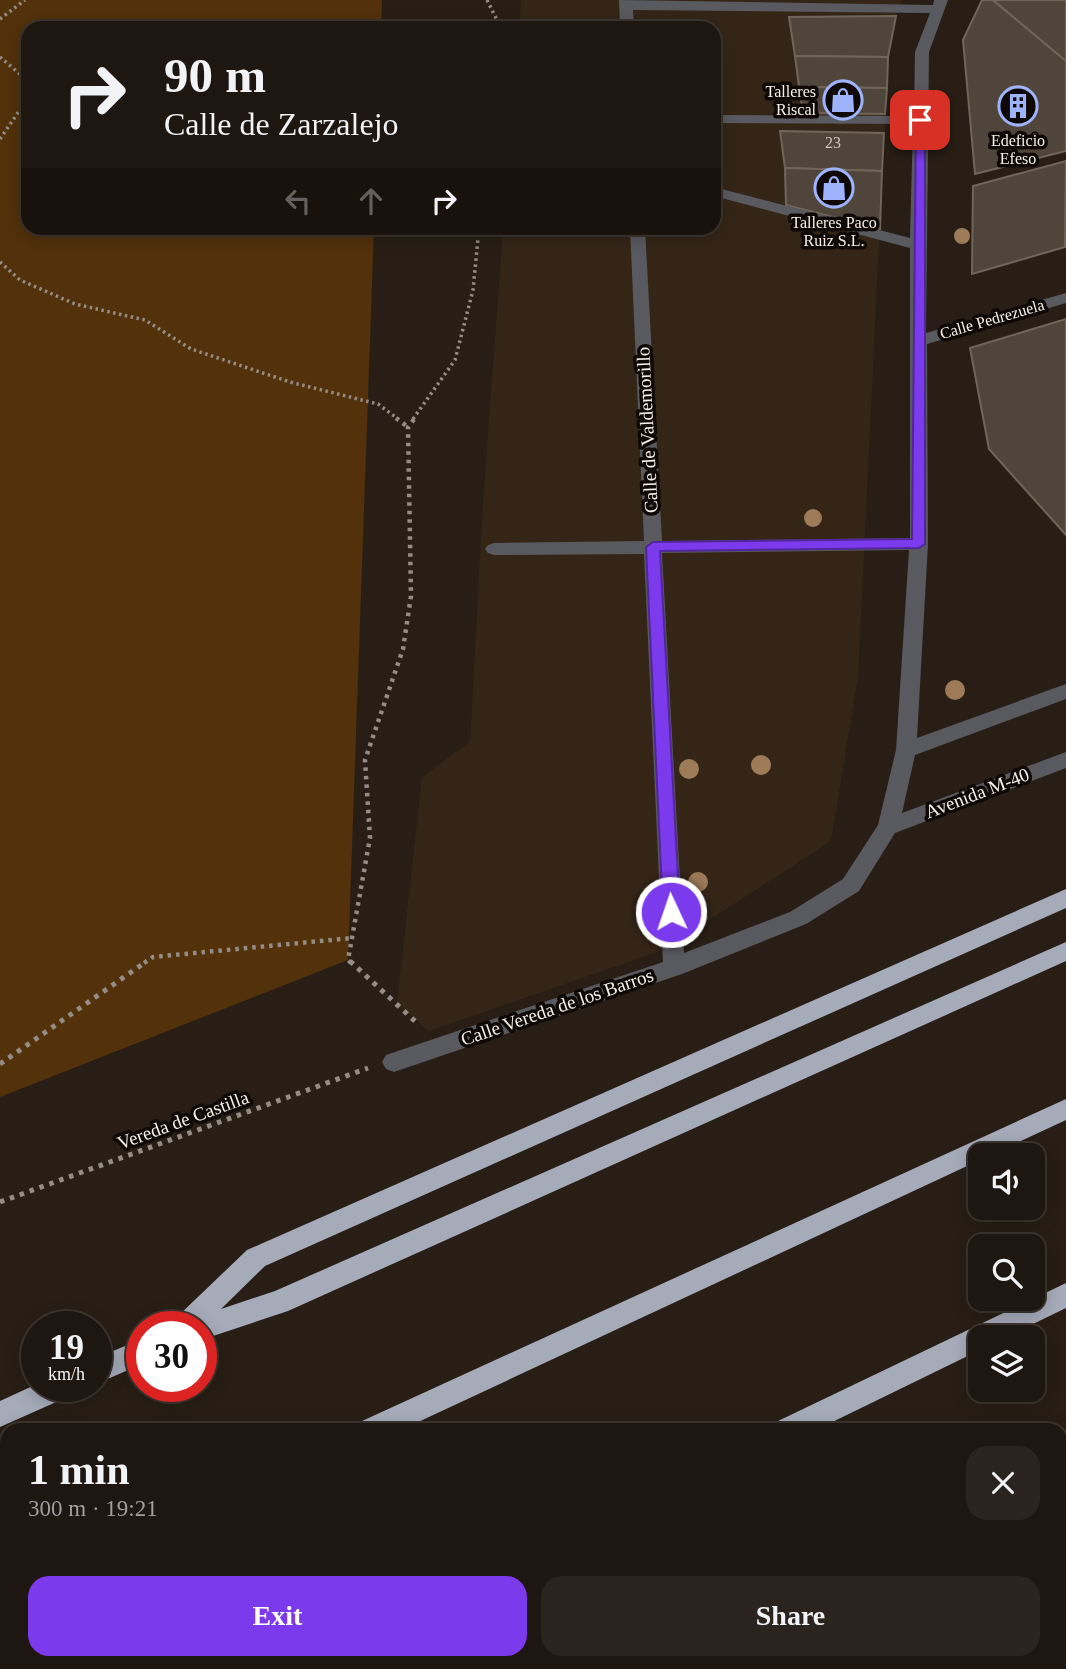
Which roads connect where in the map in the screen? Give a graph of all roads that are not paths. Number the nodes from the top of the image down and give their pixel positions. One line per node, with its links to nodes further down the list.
1 (626, 3): 2 (street); 3 (street)
2 (940, 4): 5 (street, Calle Vereda de los Barros)
3 (627, 21)
4 (721, 119): 5 (street)
5 (920, 120): 8 (street, Calle Vereda de los Barros)
6 (721, 193): 8 (street)
7 (637, 235): 12 (street, Calle de Valdemorillo)
8 (918, 245): 10 (street, Calle Vereda de los Barros)
9 (1066, 298): 10 (street, Calle Pedrezuela)
10 (918, 341): 11 (street, Calle Vereda de los Barros)
11 (919, 544): 12 (street); 15 (street, Calle Vereda de los Barros)
12 (653, 547): 13 (street); 20 (street, Calle de Valdemorillo)
13 (494, 549)
14 (1066, 691): 15 (street)
15 (906, 750): 17 (street, Calle Vereda de los Barros)
16 (1066, 760): 17 (street, Avenida M-40)
17 (888, 827): 20 (street, Calle Vereda de los Barros)
18 (1066, 898): 24 (highway)
19 (1066, 951): 25 (highway)
20 (674, 967): 21 (street, Calle Vereda de los Barros)
21 (385, 1064)
22 (1066, 1109): 28 (highway)
23 (1066, 1295): 29 (highway)
24 (201, 1311)
25 (217, 1323)
26 (27, 1402): 27 (highway)
27 (0, 1414)
28 (386, 1423)
29 (801, 1423)

